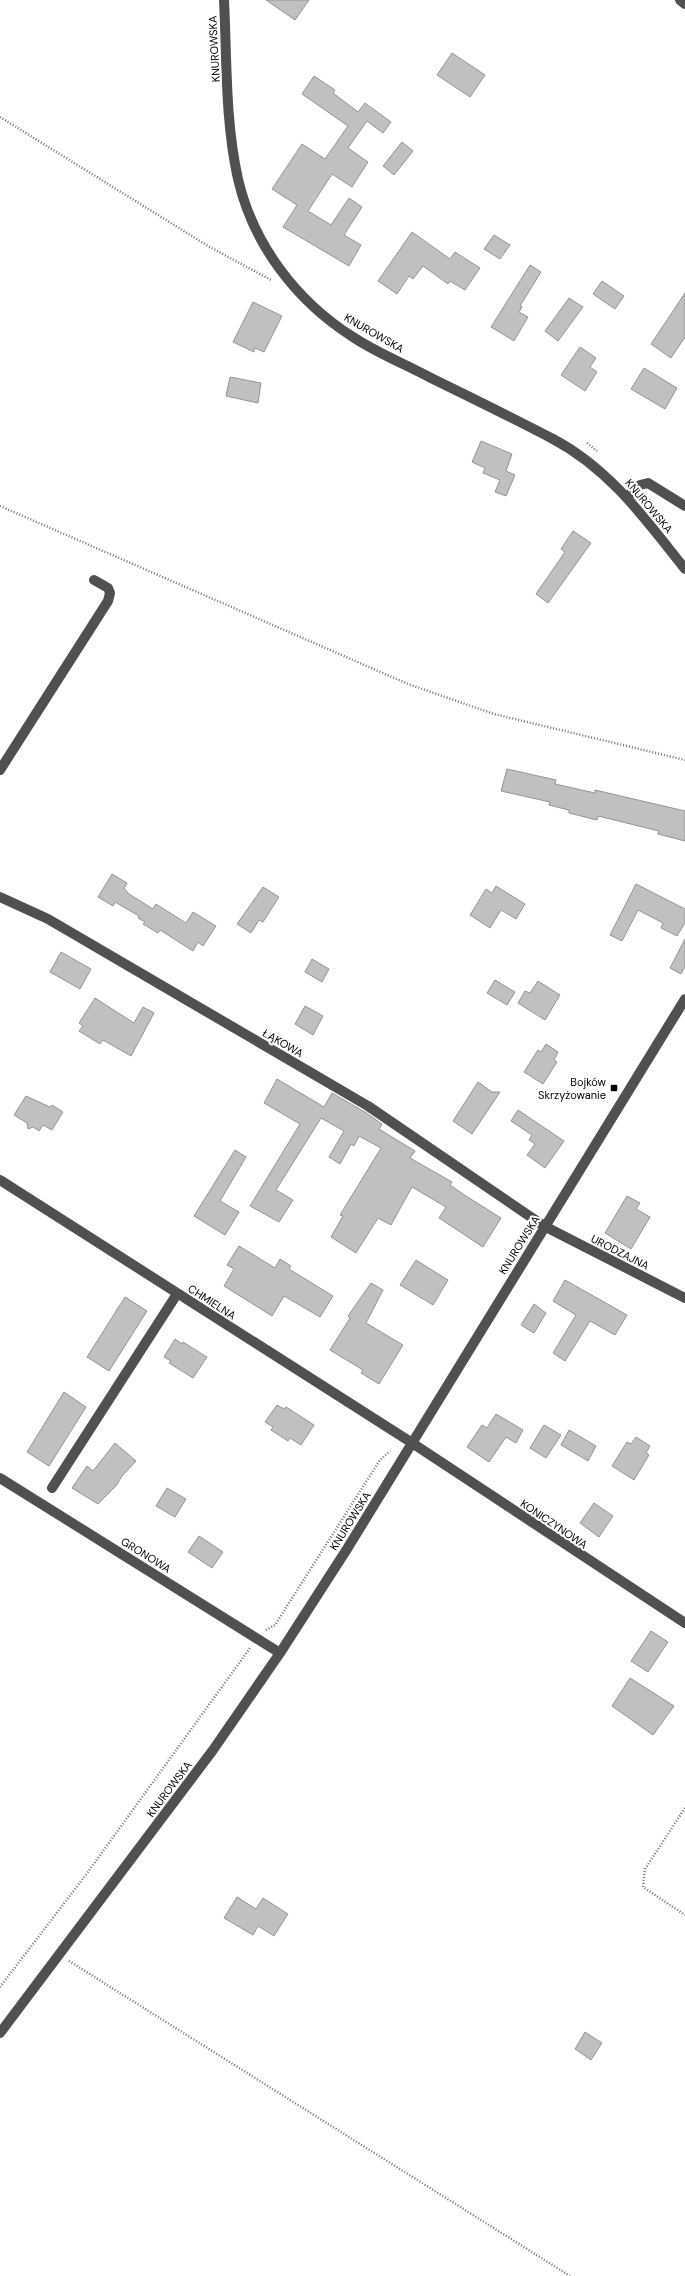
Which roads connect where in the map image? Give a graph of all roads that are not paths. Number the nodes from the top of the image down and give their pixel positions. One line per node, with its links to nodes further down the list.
1 (224, 0): 4 (street, KNUROWSKA)
2 (680, 0): 3 (street)
3 (685, 4)
4 (627, 497): 5 (street); 6 (street, KNUROWSKA)
5 (685, 506)
6 (682, 566)
7 (94, 580): 8 (street)
8 (0, 770)
9 (0, 897): 12 (street, ŁĄKOWA)
10 (685, 999): 12 (street, KNUROWSKA)
11 (0, 1180): 13 (street, CHMIELNA)
12 (544, 1226): 14 (street, URODZAJNA); 15 (street, KNUROWSKA)
13 (177, 1294): 15 (street, CHMIELNA); 17 (street)
14 (685, 1298)
15 (411, 1443): 18 (street, KONICZYNOWA); 19 (street, KNUROWSKA)
16 (0, 1478): 19 (street, GRONOWA)
17 (52, 1488)
18 (685, 1623)
19 (280, 1652): 20 (street, KNUROWSKA)
20 (0, 2033)

